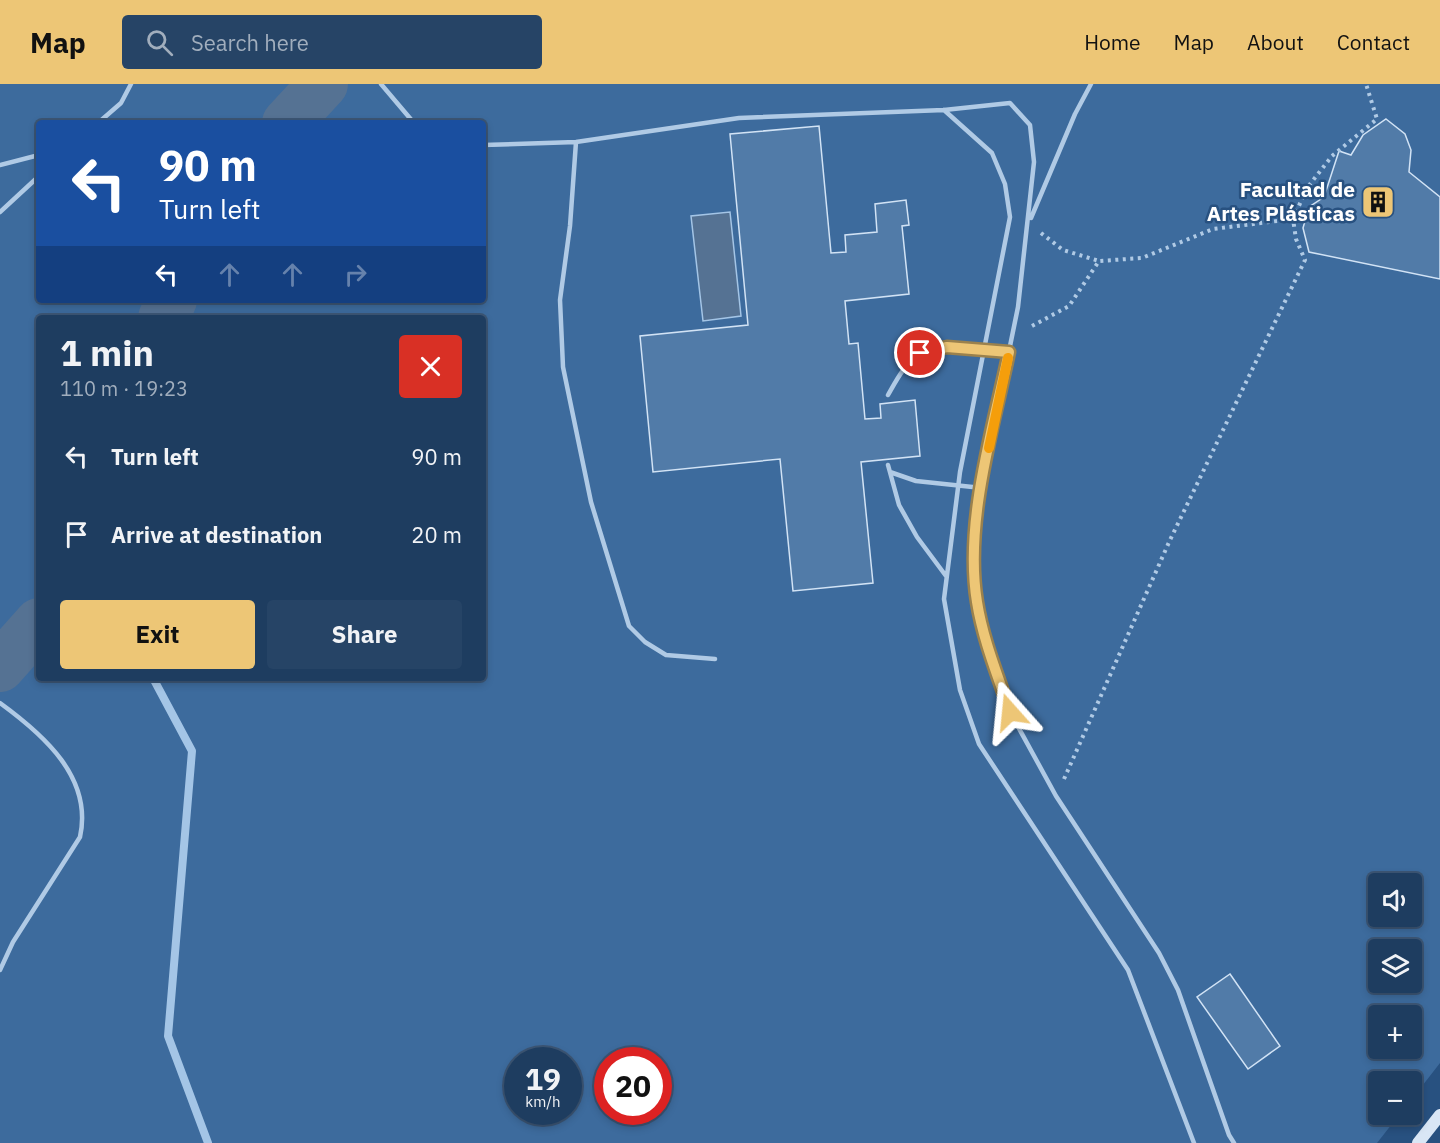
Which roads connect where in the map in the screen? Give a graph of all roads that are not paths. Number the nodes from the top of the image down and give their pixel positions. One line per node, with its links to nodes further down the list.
1 (131, 84): 5 (lane)
2 (381, 84): 6 (lane)
3 (1091, 84): 13 (lane)
4 (944, 110): 7 (lane); 13 (lane); 14 (lane)
5 (101, 120)
6 (411, 120)
7 (576, 142): 8 (lane); 22 (lane)
8 (486, 146)
9 (36, 156): 10 (lane)
10 (0, 165)
11 (36, 179): 12 (lane)
12 (0, 212)
13 (1029, 223): 15 (lane)
14 (985, 348): 15 (lane); 16 (lane); 19 (lane)
15 (1009, 352): 20 (lane)
16 (888, 395)
17 (888, 465): 18 (lane)
18 (890, 472): 19 (lane); 21 (lane)
19 (958, 486): 20 (lane); 21 (lane)
20 (982, 489): 27 (lane)
21 (946, 576): 26 (lane)
22 (715, 659)
23 (0, 703): 24 (lane)
24 (0, 970)
25 (1440, 1115): 28 (main road)
26 (1194, 1143)
27 (1234, 1143)
28 (1418, 1143)

